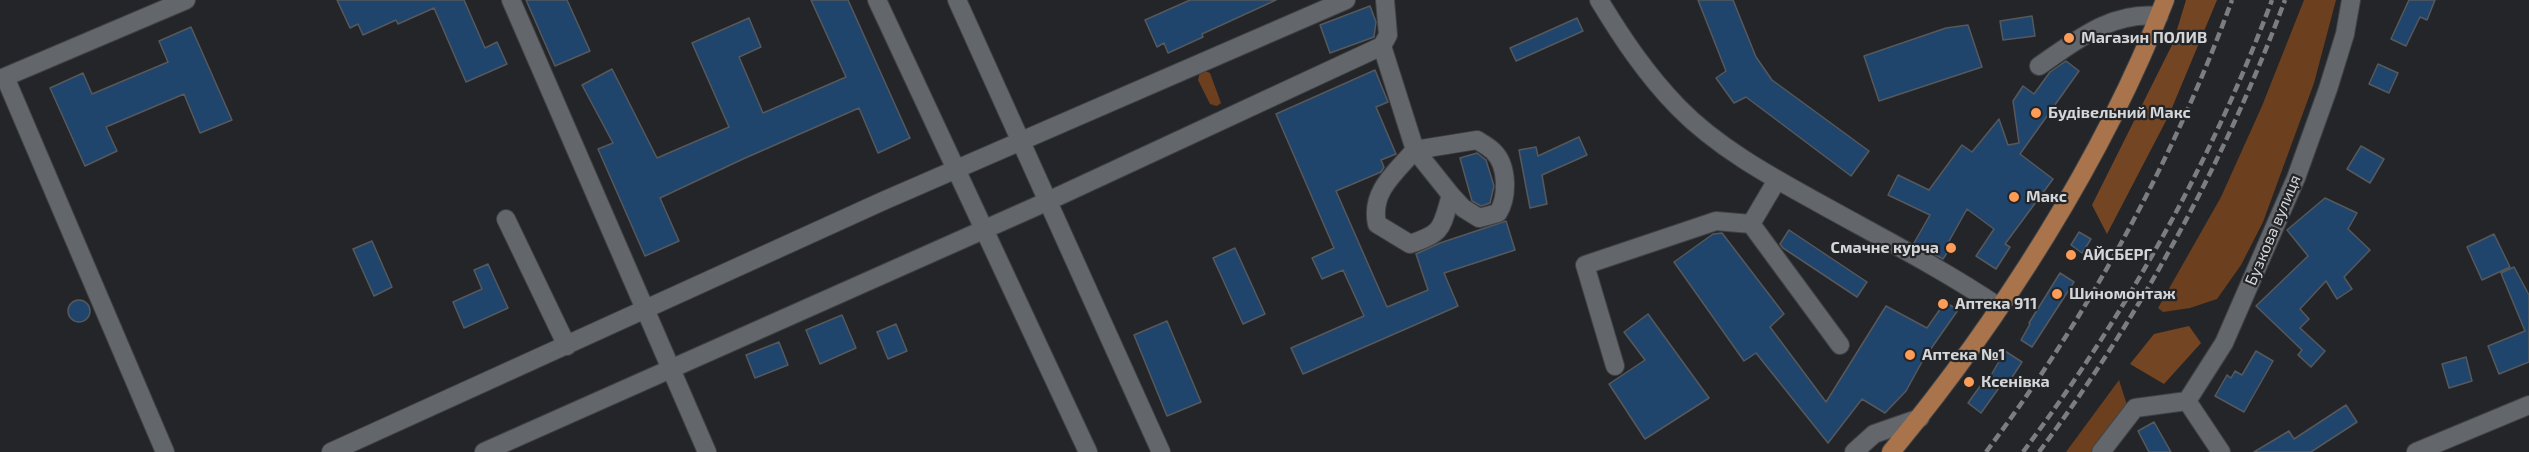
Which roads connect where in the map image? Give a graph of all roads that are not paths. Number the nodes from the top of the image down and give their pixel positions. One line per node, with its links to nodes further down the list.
1 (186, 0): 13 (street)
2 (511, 0): 24 (street)
3 (878, 0): 16 (street)
4 (957, 0): 14 (street)
5 (1346, 0): 9 (street)
6 (1385, 0): 11 (street)
7 (1599, 0): 17 (street)
8 (2351, 0): 29 (street, Бузкова вулиця)
9 (1308, 7): 14 (street)
10 (2162, 8): 12 (street); 23 (main road)
11 (1382, 46): 15 (street); 19 (street)
12 (2039, 66)
13 (3, 71): 32 (street)
14 (1018, 141): 16 (street); 19 (street)
15 (1415, 150): 18 (street); 18 (street); 18 (street)
16 (956, 171): 22 (street); 24 (street)
17 (1777, 180): 21 (street); 23 (street)
18 (1451, 195)
19 (1046, 202): 22 (street); 37 (street)
20 (506, 219): 25 (street)
21 (1751, 224): 26 (street); 27 (street)
22 (984, 230): 28 (street); 36 (street)
23 (1999, 307): 31 (main road)
24 (644, 310): 25 (street); 28 (street)
25 (567, 345): 33 (street)
26 (1840, 345)
27 (1615, 366)
28 (672, 369): 34 (street); 35 (street)
29 (2187, 400): 40 (street); 41 (street)
30 (2529, 405): 42 (street)
31 (1920, 418): 38 (street); 39 (main road)
32 (165, 452)
33 (330, 452)
34 (484, 452)
35 (707, 452)
36 (1088, 452)
37 (1161, 452)
38 (1854, 452)
39 (1891, 452)
40 (2101, 452)
41 (2221, 452)
42 (2416, 452)

